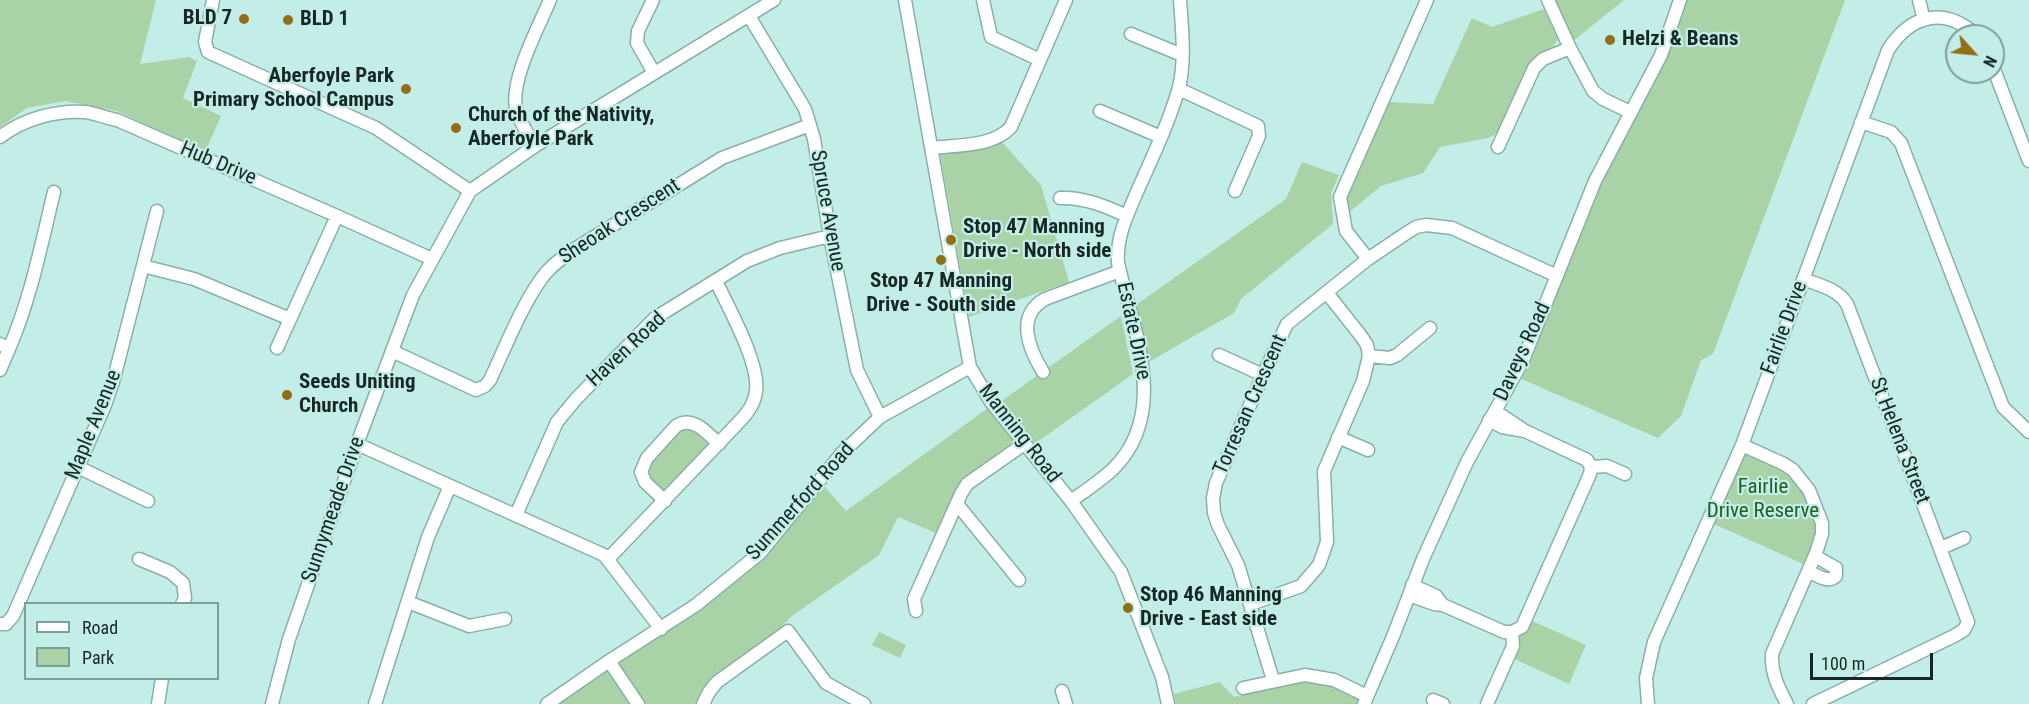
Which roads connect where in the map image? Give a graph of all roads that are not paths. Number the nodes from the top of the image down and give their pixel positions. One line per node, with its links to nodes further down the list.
1 (213, 0): 33 (street)
2 (550, 0): 29 (street)
3 (653, 0): 20 (street)
4 (774, 0): 13 (street, Sunnymeade Drive)
5 (905, 0): 31 (street, Manning Road)
6 (983, 0): 19 (street)
7 (1066, 0): 19 (street)
8 (1180, 0): 18 (street, Estate Drive)
9 (1427, 0): 42 (street)
10 (1548, 0): 17 (street)
11 (1680, 0): 24 (street, Daveys Road)
12 (1919, 0): 14 (street)
13 (749, 16): 20 (street, Sunnymeade Drive); 26 (street, Spruce Avenue)
14 (1924, 20): 15 (street, Fairlie Drive); 25 (street, Fairlie Drive)
15 (1962, 24)
16 (1131, 34): 18 (street)
17 (1570, 48): 24 (street); 30 (street)
18 (1182, 55): 22 (street, Estate Drive)
19 (1040, 60): 31 (street)
20 (654, 73): 29 (street, Sunnymeade Drive)
21 (2000, 84): 32 (street)
22 (1179, 89): 28 (street, Estate Drive); 34 (street)
23 (1100, 111): 28 (street)
24 (1630, 112): 45 (street, Daveys Road)
25 (1861, 122): 46 (street, Fairlie Drive); 62 (street)
26 (810, 125): 40 (street, Spruce Avenue); 53 (street, Sheoak Crescent)
27 (0, 137): 38 (street, Hub Drive)
28 (1161, 137): 39 (street, Estate Drive)
29 (535, 146): 33 (street, Sunnymeade Drive)
30 (1498, 147)
31 (932, 148): 56 (street, Manning Road)
32 (2029, 161)
33 (470, 191): 41 (street, Sunnymeade Drive)
34 (1235, 191)
35 (54, 192): 51 (street)
36 (1060, 198): 39 (street)
37 (157, 211): 43 (street, Maple Avenue)
38 (337, 216): 41 (street, Hub Drive); 49 (street)
39 (1127, 216): 44 (street, Estate Drive)
40 (830, 236): 47 (street, Haven Road); 61 (street, Spruce Avenue)
41 (432, 259): 53 (street, Sunnymeade Drive)
42 (1368, 259): 45 (street, Torresan Crescent); 48 (street, Torresan Crescent)
43 (143, 266): 49 (street); 69 (street, Maple Avenue)
44 (1120, 271): 58 (street); 75 (street, Estate Drive)
45 (1557, 276): 60 (street, Daveys Road)
46 (1803, 279): 67 (street, Fairlie Drive); 79 (street, St Helena Street)
47 (716, 280): 65 (street); 77 (street, Haven Road)
48 (1327, 293): 55 (street); 59 (street, Torresan Crescent)
49 (290, 319): 52 (street)
50 (1430, 328): 55 (street)
51 (4, 346): 57 (street)
52 (277, 348)
53 (392, 351): 64 (street, Sunnymeade Drive)
54 (1219, 356): 59 (street)
55 (1369, 356): 63 (street)
56 (970, 367): 61 (street, Summerford Road); 66 (street, Manning Road)
57 (0, 370)
58 (1043, 372)
59 (1263, 375): 88 (street, Torresan Crescent)
60 (1492, 416): 70 (street); 85 (street, Daveys Road)
61 (880, 417): 92 (street, Summerford Road)
62 (2029, 432)
63 (1338, 437): 68 (street); 88 (street)
64 (357, 444): 72 (street); 101 (street, Sunnymeade Drive)
65 (719, 444): 74 (street); 74 (street)
66 (1024, 444): 75 (street, Manning Road); 76 (street)
67 (1742, 445): 80 (street); 110 (street, Fairlie Drive)
68 (1368, 450)
69 (78, 467): 73 (street); 91 (street, Maple Avenue)
70 (1591, 467): 71 (street); 93 (street)
71 (1625, 474)
72 (450, 486): 77 (street); 87 (street)
73 (148, 501)
74 (665, 501): 82 (street)
75 (1071, 501): 108 (street, Manning Road)
76 (957, 504): 84 (street); 89 (street)
77 (516, 515): 82 (street)
78 (1964, 538): 79 (street)
79 (1941, 548): 112 (street, St Helena Street)
80 (1815, 556): 83 (street); 83 (street)
81 (139, 559): 86 (street)
82 (608, 559): 92 (street)
83 (1808, 571): 111 (street)
84 (1019, 580)
85 (1410, 590): 93 (street); 99 (street, Daveys Road)
86 (183, 602)
87 (408, 602): 90 (street); 102 (street)
88 (1251, 604): 96 (street, Torresan Crescent)
89 (916, 611)
90 (505, 619)
91 (0, 624)
92 (661, 629): 94 (street, Summerford Road)
93 (1512, 632): 109 (street)
94 (609, 661): 103 (street, Summerford Road); 104 (street)
95 (162, 680): 100 (street)
96 (1273, 680): 97 (street); 99 (street)
97 (1243, 688)
98 (1062, 691): 107 (street)
99 (1366, 700)
100 (158, 704)
101 (272, 704)
102 (375, 704)
103 (547, 704)
104 (638, 704)
105 (703, 704): 106 (street)
106 (864, 704)
107 (1066, 704)
108 (1168, 704)
109 (1487, 704)
110 (1648, 704)
111 (1787, 704)
112 (1813, 704)

